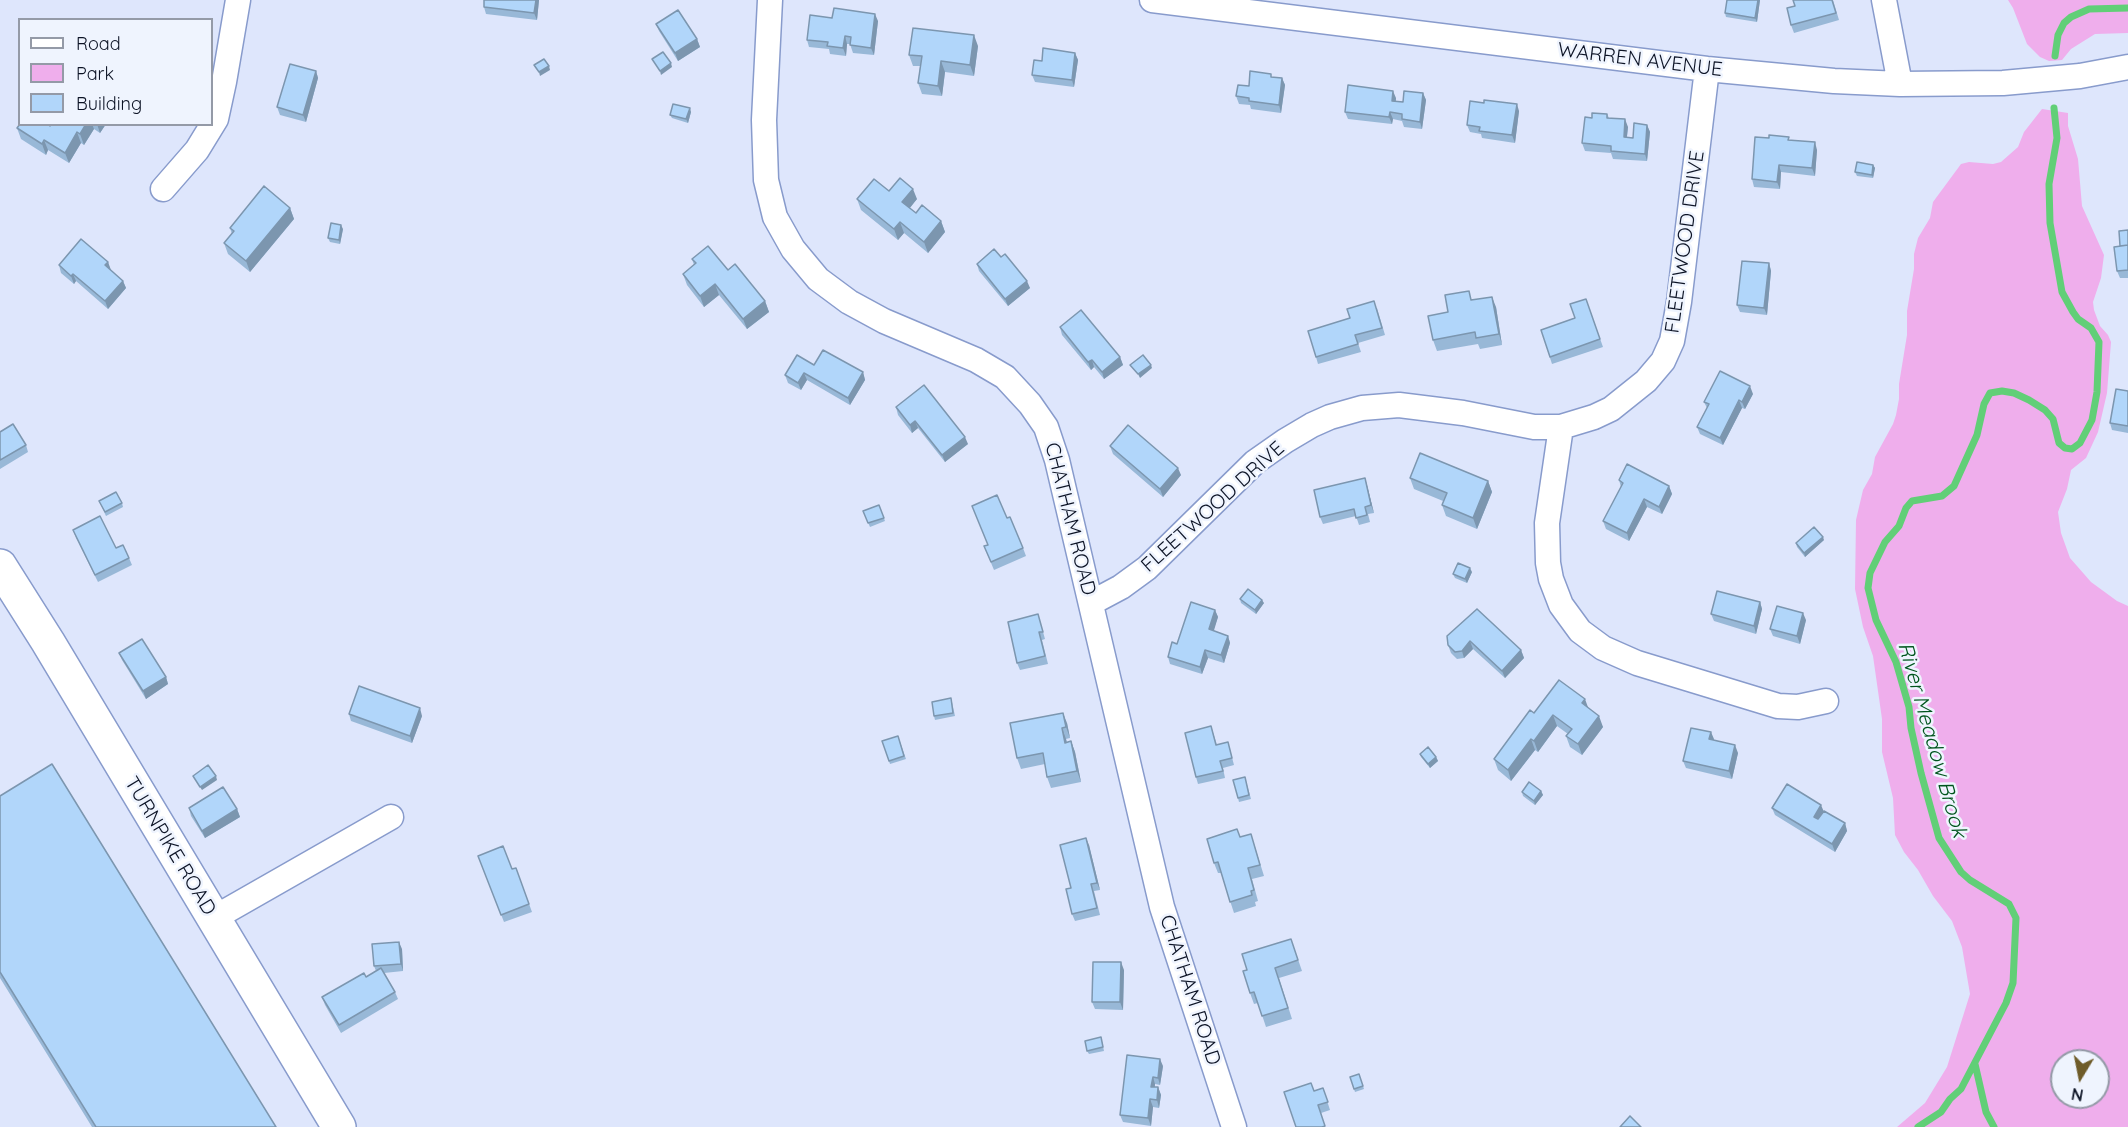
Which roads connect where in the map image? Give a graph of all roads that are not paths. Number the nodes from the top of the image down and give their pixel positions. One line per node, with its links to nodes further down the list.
1 (238, 0): 8 (street)
2 (770, 0): 13 (street, CHATHAM ROAD)
3 (1152, 0): 6 (street, WARREN AVENUE)
4 (1884, 0): 7 (street)
5 (2128, 67): 7 (street, WARREN AVENUE)
6 (1707, 69): 7 (street, WARREN AVENUE); 11 (street, FLEETWOOD DRIVE)
7 (1900, 84)
8 (213, 124)
9 (212, 126): 10 (street)
10 (163, 189)
11 (1561, 427): 13 (street, FLEETWOOD DRIVE); 14 (street)
12 (0, 566): 16 (main road, TURNPIKE ROAD)
13 (1091, 603): 18 (street, CHATHAM ROAD)
14 (1826, 701)
15 (391, 817): 16 (street)
16 (214, 918): 17 (main road, TURNPIKE ROAD)
17 (339, 1127)
18 (1234, 1127)

